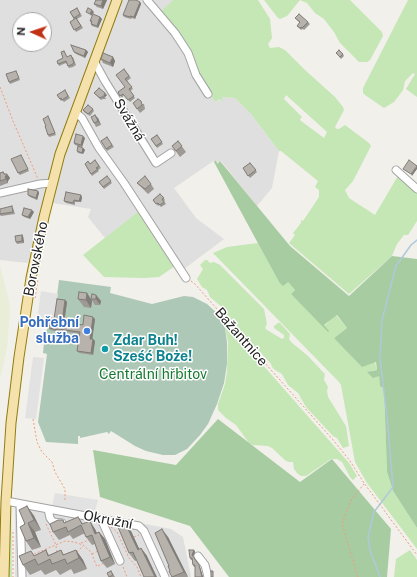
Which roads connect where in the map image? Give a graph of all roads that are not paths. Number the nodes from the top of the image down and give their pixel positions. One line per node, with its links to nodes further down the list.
1 (117, 0): 3 (main road, Borovského)
2 (147, 0): 4 (street)
3 (94, 61): 5 (main road, Borovského); 6 (street, Svážná)
4 (208, 94)
5 (76, 113): 8 (main road, Borovského); 11 (street)
6 (171, 153)
7 (396, 170): 9 (street)
8 (52, 184): 10 (street); 12 (main road, Borovského)
9 (417, 189)
10 (0, 193)
11 (186, 278)
12 (6, 501): 13 (street, Okružní); 19 (main road, Borovského)
13 (20, 504): 14 (street, Okružní); 20 (street)
14 (48, 509): 15 (street, Okružní); 16 (street)
15 (105, 521): 18 (street); 21 (street, Okružní)
16 (68, 523)
17 (198, 556): 22 (street)
18 (123, 560)
19 (4, 577)
20 (22, 577)
21 (165, 577)
22 (208, 577)

